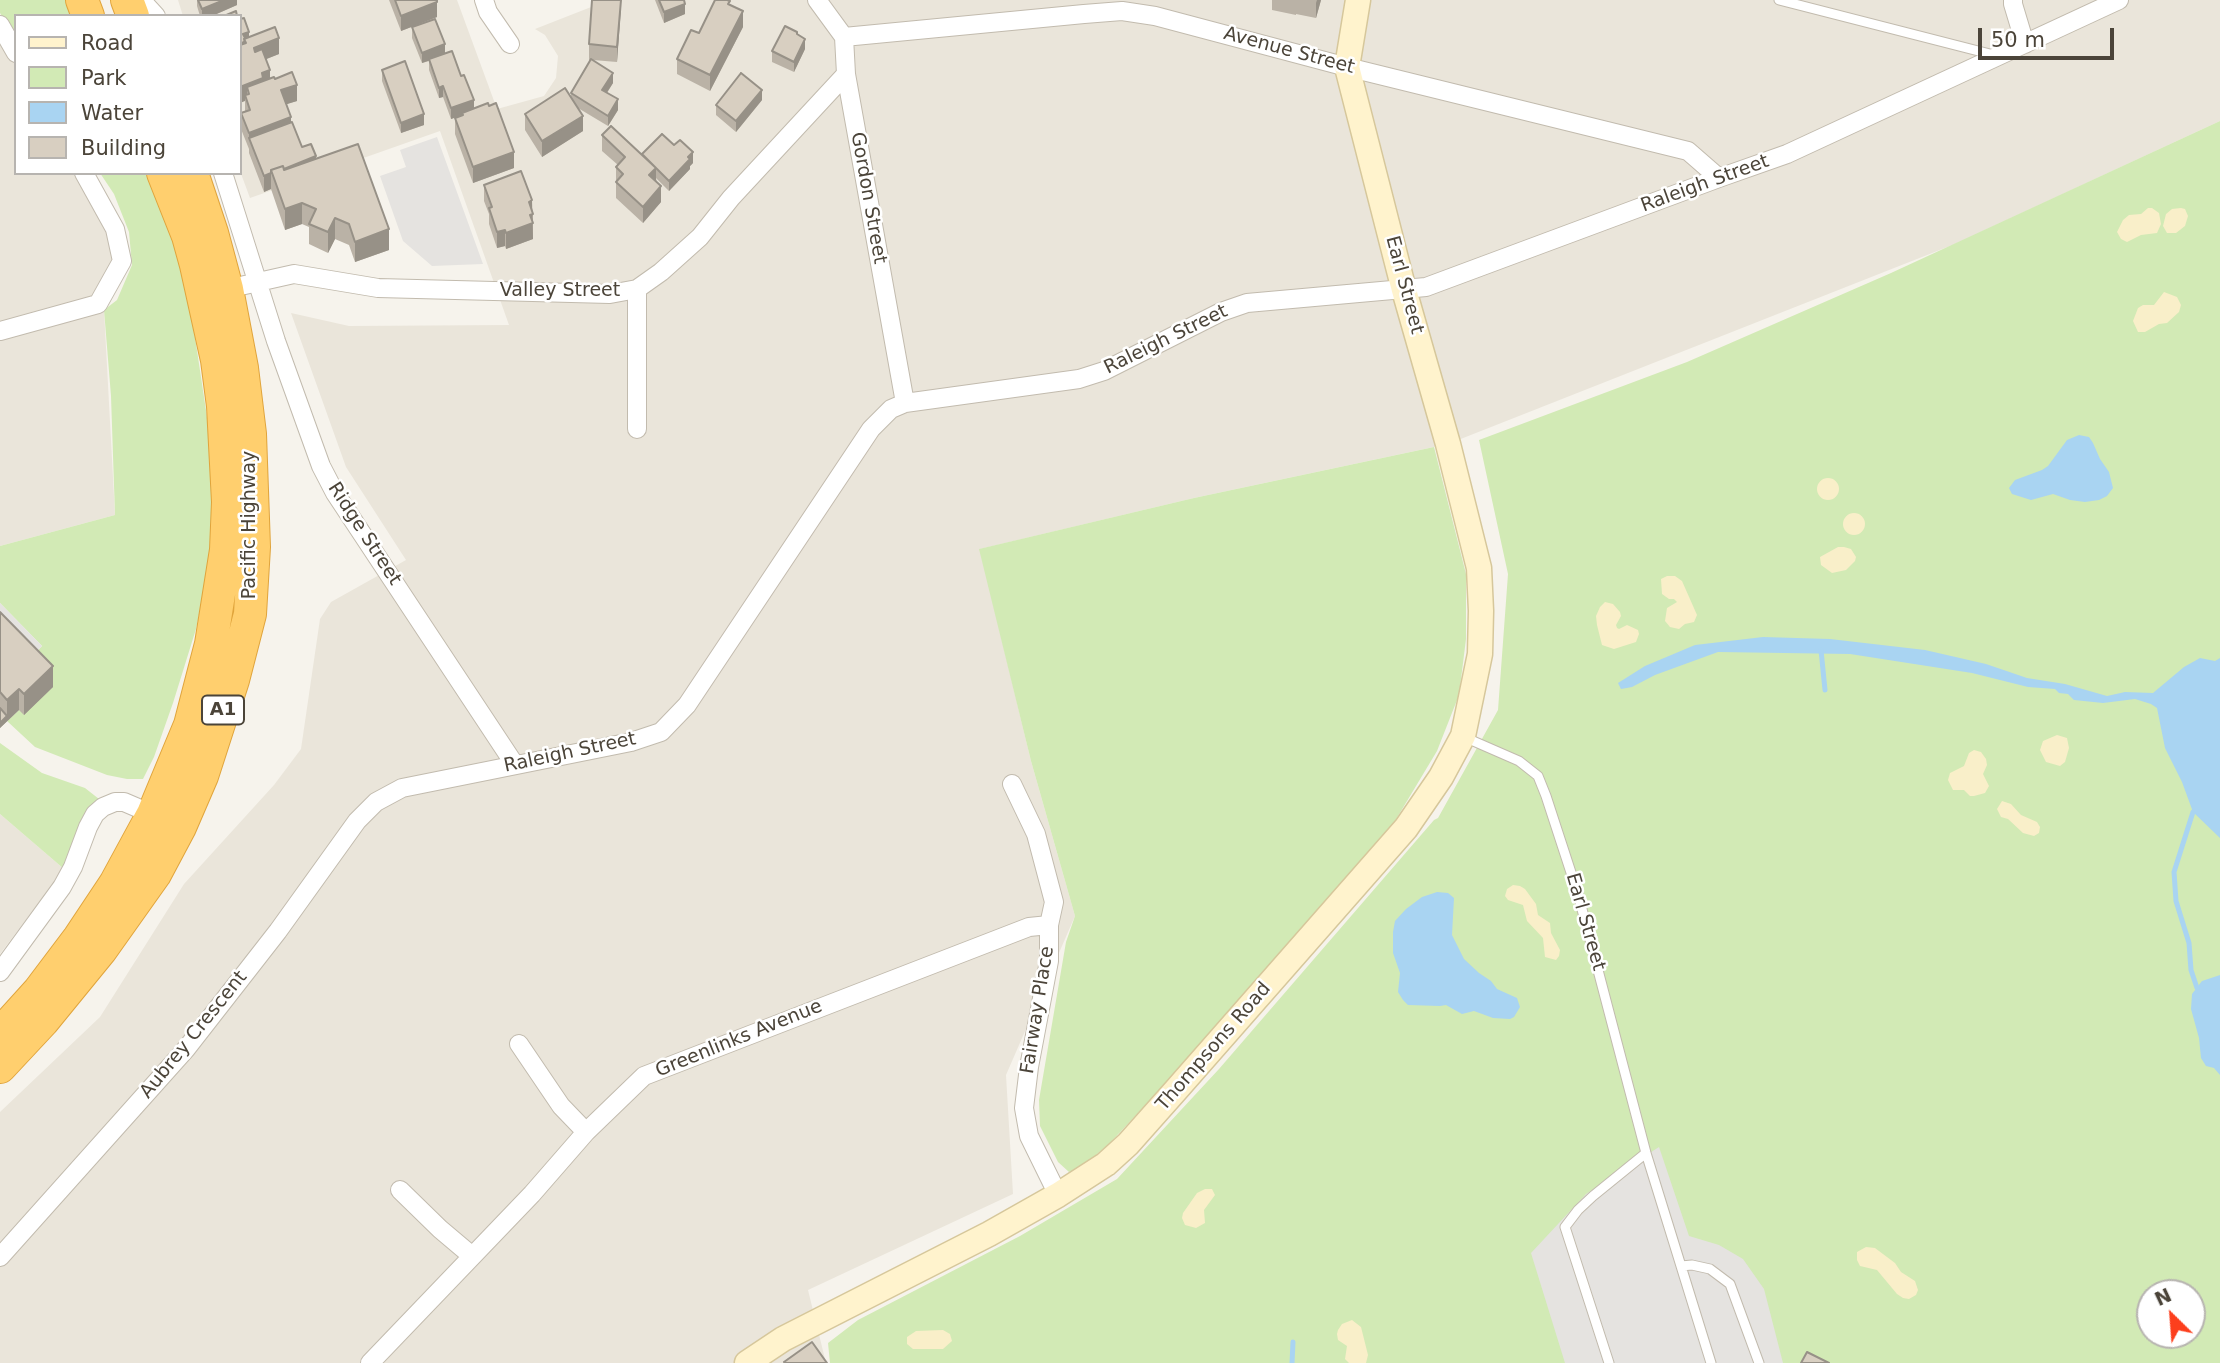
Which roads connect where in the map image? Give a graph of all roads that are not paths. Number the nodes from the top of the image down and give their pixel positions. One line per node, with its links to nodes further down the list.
1 (484, 0): 9 (street)
2 (817, 0): 8 (street)
3 (1358, 0): 13 (street, Earl Street)
4 (1779, 0): 12 (lane)
5 (2013, 0): 10 (street)
6 (2119, 0): 10 (street, Raleigh Street)
7 (0, 25): 11 (street)
8 (844, 37): 13 (street, Avenue Street); 14 (street, Gordon Street)
9 (510, 44)
10 (2025, 44): 12 (street, Raleigh Street)
11 (14, 50)
12 (1999, 57): 19 (street, Raleigh Street)
13 (1347, 66): 19 (street, Avenue Street); 23 (street, Earl Street)
14 (846, 74): 22 (street, Valley Street); 25 (street, Gordon Street)
15 (85, 175): 24 (street)
16 (164, 175): 32 (highway, Pacific Highway / A1)
17 (193, 175): 21 (highway, A1)
18 (224, 175): 20 (street, Ridge Street)
19 (1719, 178): 23 (street, Raleigh Street)
20 (257, 282): 21 (street, Valley Street); 22 (street, Valley Street); 29 (street, Ridge Street)
21 (227, 289): 32 (highway, Pacific Highway / A1)
22 (637, 289): 26 (street)
23 (1404, 290): 25 (street, Raleigh Street); 27 (street, Earl Street)
24 (0, 331)
25 (905, 402): 29 (street, Raleigh Street)
26 (637, 429)
27 (1479, 568): 28 (street, Thompsons Road)
28 (1463, 736): 39 (lane, Earl Street); 41 (street, Thompsons Road)
29 (515, 765): 31 (street, Raleigh Street)
30 (1012, 784): 33 (street, Fairway Place)
31 (376, 802): 43 (street, Aubrey Crescent)
32 (167, 820): 34 (street); 35 (highway, Pacific Highway / A1); 37 (highway, Pacific Highway / A1)
33 (1049, 925): 38 (street, Greenlinks Avenue); 41 (street, Fairway Place)
34 (0, 971)
35 (0, 1034)
36 (519, 1044): 38 (street)
37 (0, 1067)
38 (586, 1132): 42 (street, Greenlinks Avenue)
39 (1646, 1153): 44 (lane, Earl Street); 48 (lane)
40 (400, 1190): 42 (street)
41 (1058, 1195): 47 (street, Thompsons Road)
42 (472, 1256): 46 (street, Greenlinks Avenue)
43 (0, 1257)
44 (1681, 1266): 45 (lane, Earl Street); 49 (lane)
45 (1709, 1362)
46 (370, 1363)
47 (747, 1363)
48 (1609, 1363)
49 (1759, 1363)

